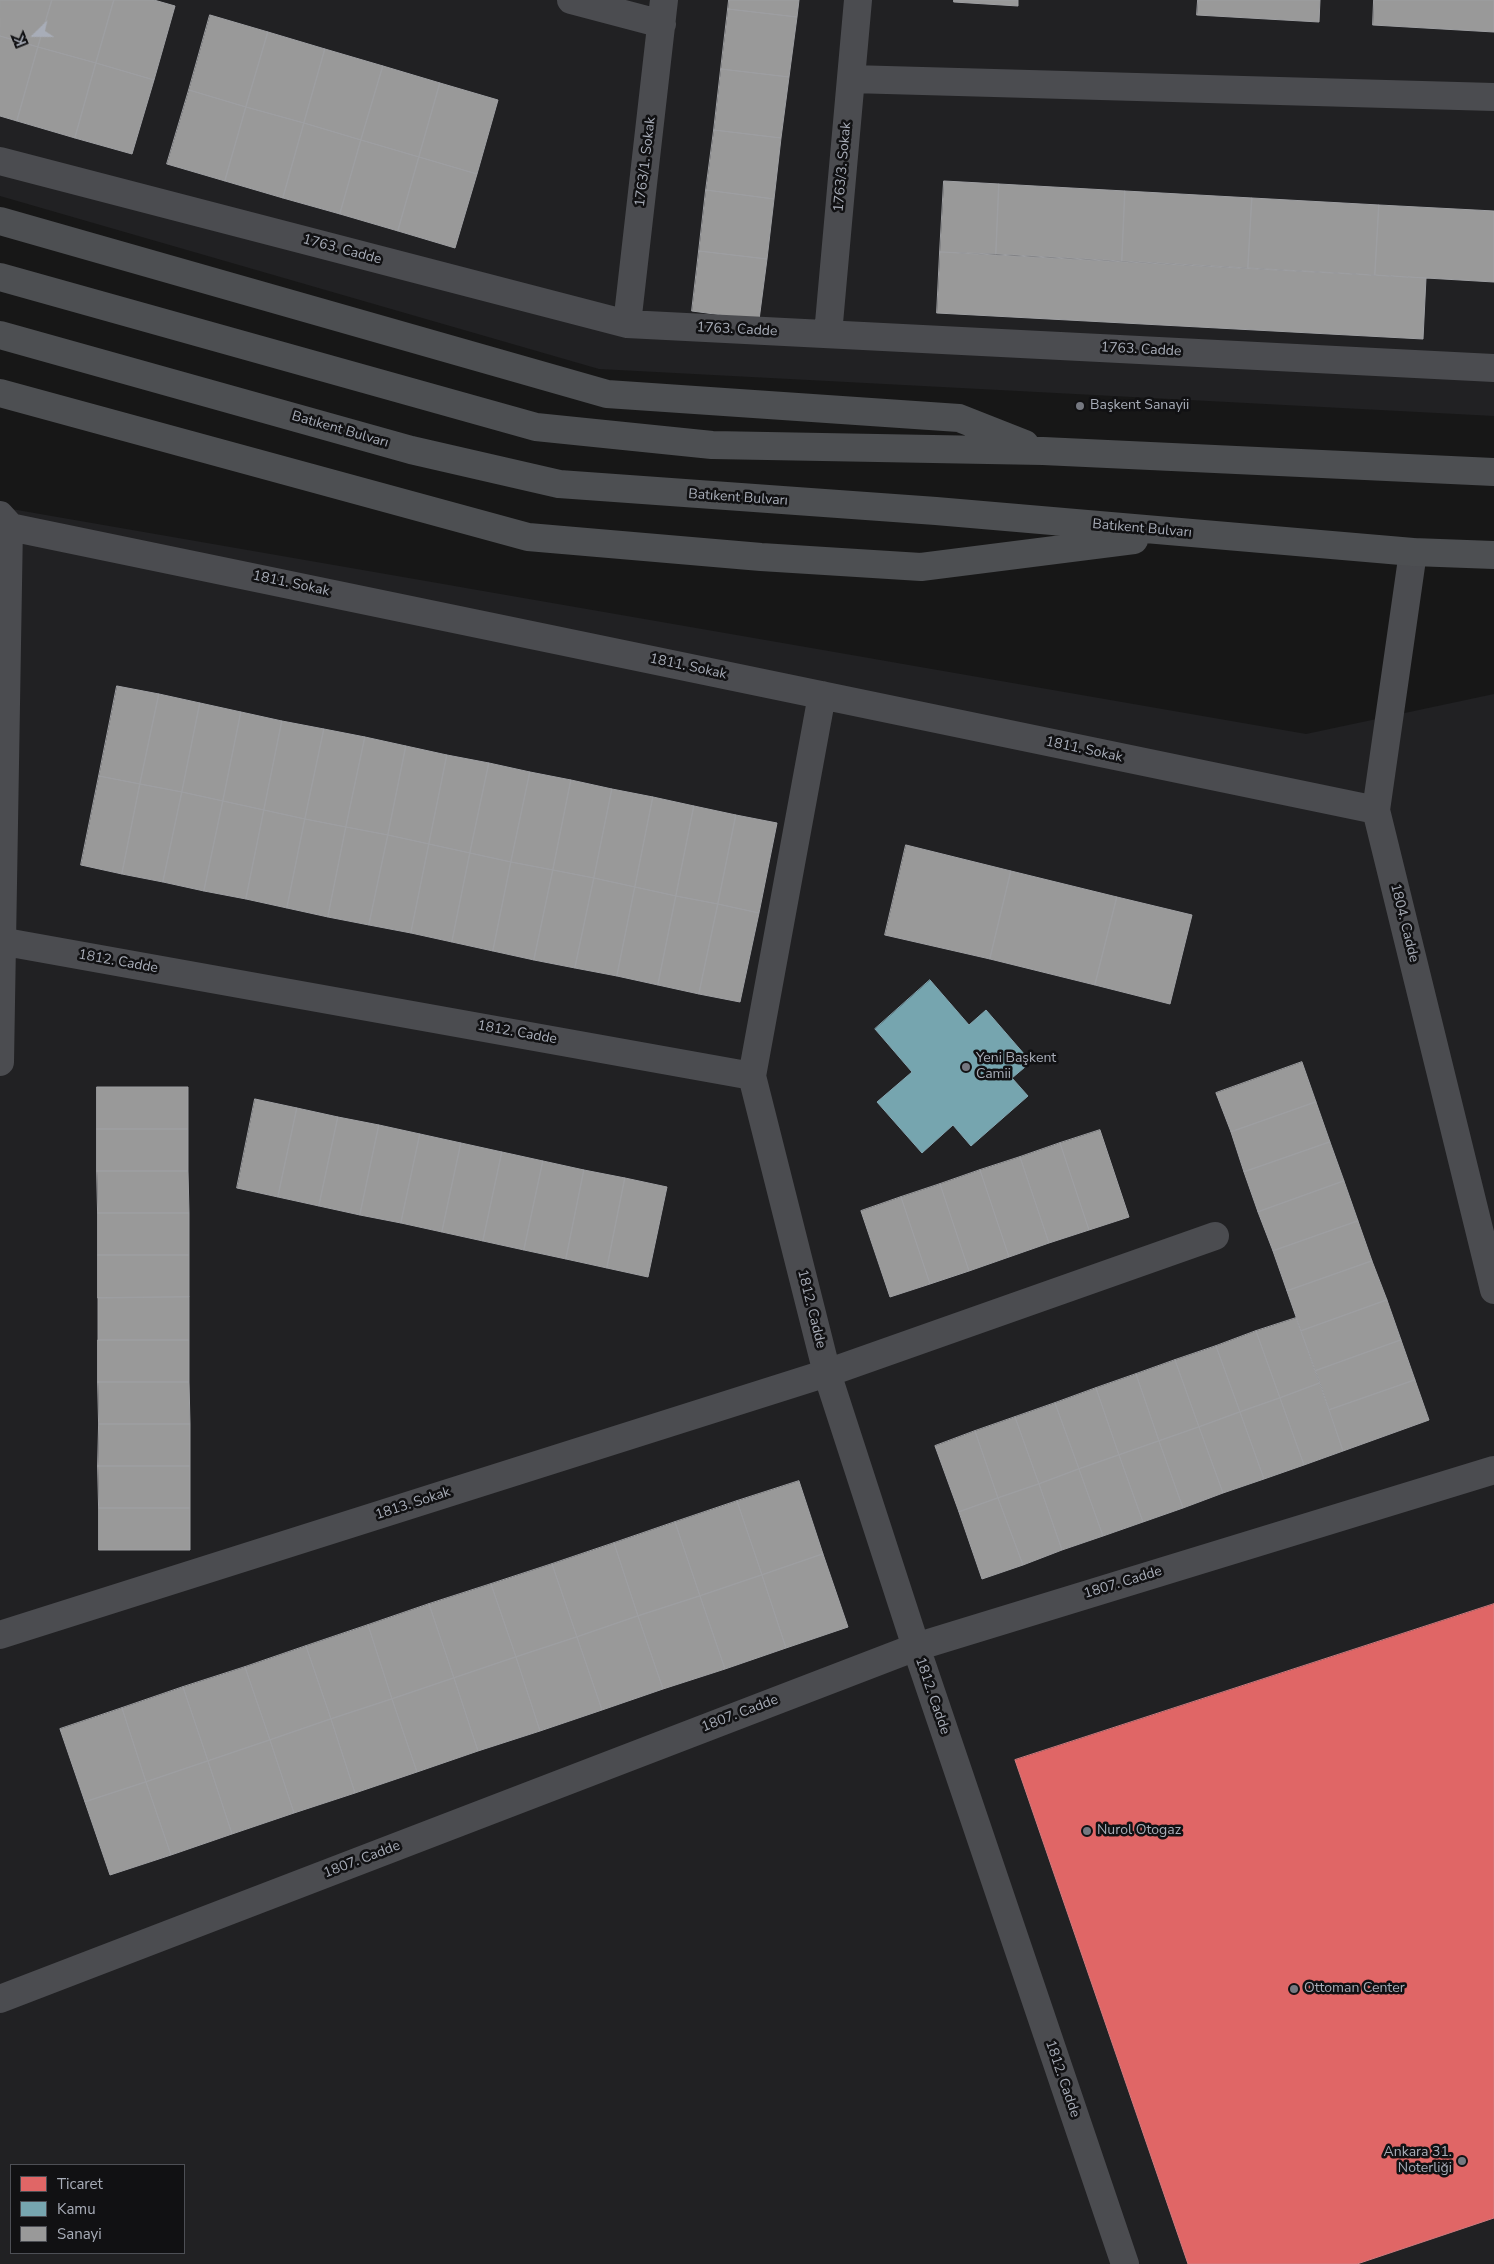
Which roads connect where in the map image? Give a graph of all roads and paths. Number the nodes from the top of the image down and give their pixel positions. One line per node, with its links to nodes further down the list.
1 (571, 0): 3 (street)
2 (858, 0): 4 (street, 1763/3. Sokak)
3 (663, 12): 9 (street, 1763/1. Sokak)
4 (851, 78): 5 (street); 10 (street, 1763/3. Sokak)
5 (1494, 97)
6 (0, 161): 9 (street, 1763. Cadde)
7 (0, 221): 14 (main road)
8 (0, 276): 14 (main road)
9 (627, 324): 10 (street, 1763. Cadde)
10 (828, 334): 12 (street, 1763. Cadde)
11 (0, 335): 17 (main road, Batıkent Bulvarı)
12 (1494, 368)
13 (0, 393): 17 (main road)
14 (1043, 451): 15 (main road)
15 (1494, 472)
16 (3, 522): 20 (street, 1811. Sokak); 22 (street)
17 (1188, 533): 18 (main road, Batıkent Bulvarı)
18 (1413, 552): 19 (main road, Batıkent Bulvarı); 21 (street, 1804. Cadde)
19 (1494, 555)
20 (822, 695): 21 (street, 1811. Sokak); 24 (street)
21 (1376, 810): 26 (street, 1804. Cadde)
22 (2, 941): 23 (street); 24 (street, 1812. Cadde)
23 (0, 1062)
24 (752, 1076): 27 (street, 1812. Cadde)
25 (1215, 1236): 27 (street, 1813. Sokak)
26 (1494, 1290)
27 (827, 1373): 29 (street, 1813. Sokak); 30 (street, 1812. Cadde)
28 (1494, 1470): 30 (street, 1807. Cadde)
29 (0, 1635)
30 (916, 1647): 31 (street, 1807. Cadde); 32 (street, 1812. Cadde)
31 (0, 1999)
32 (1125, 2264)

